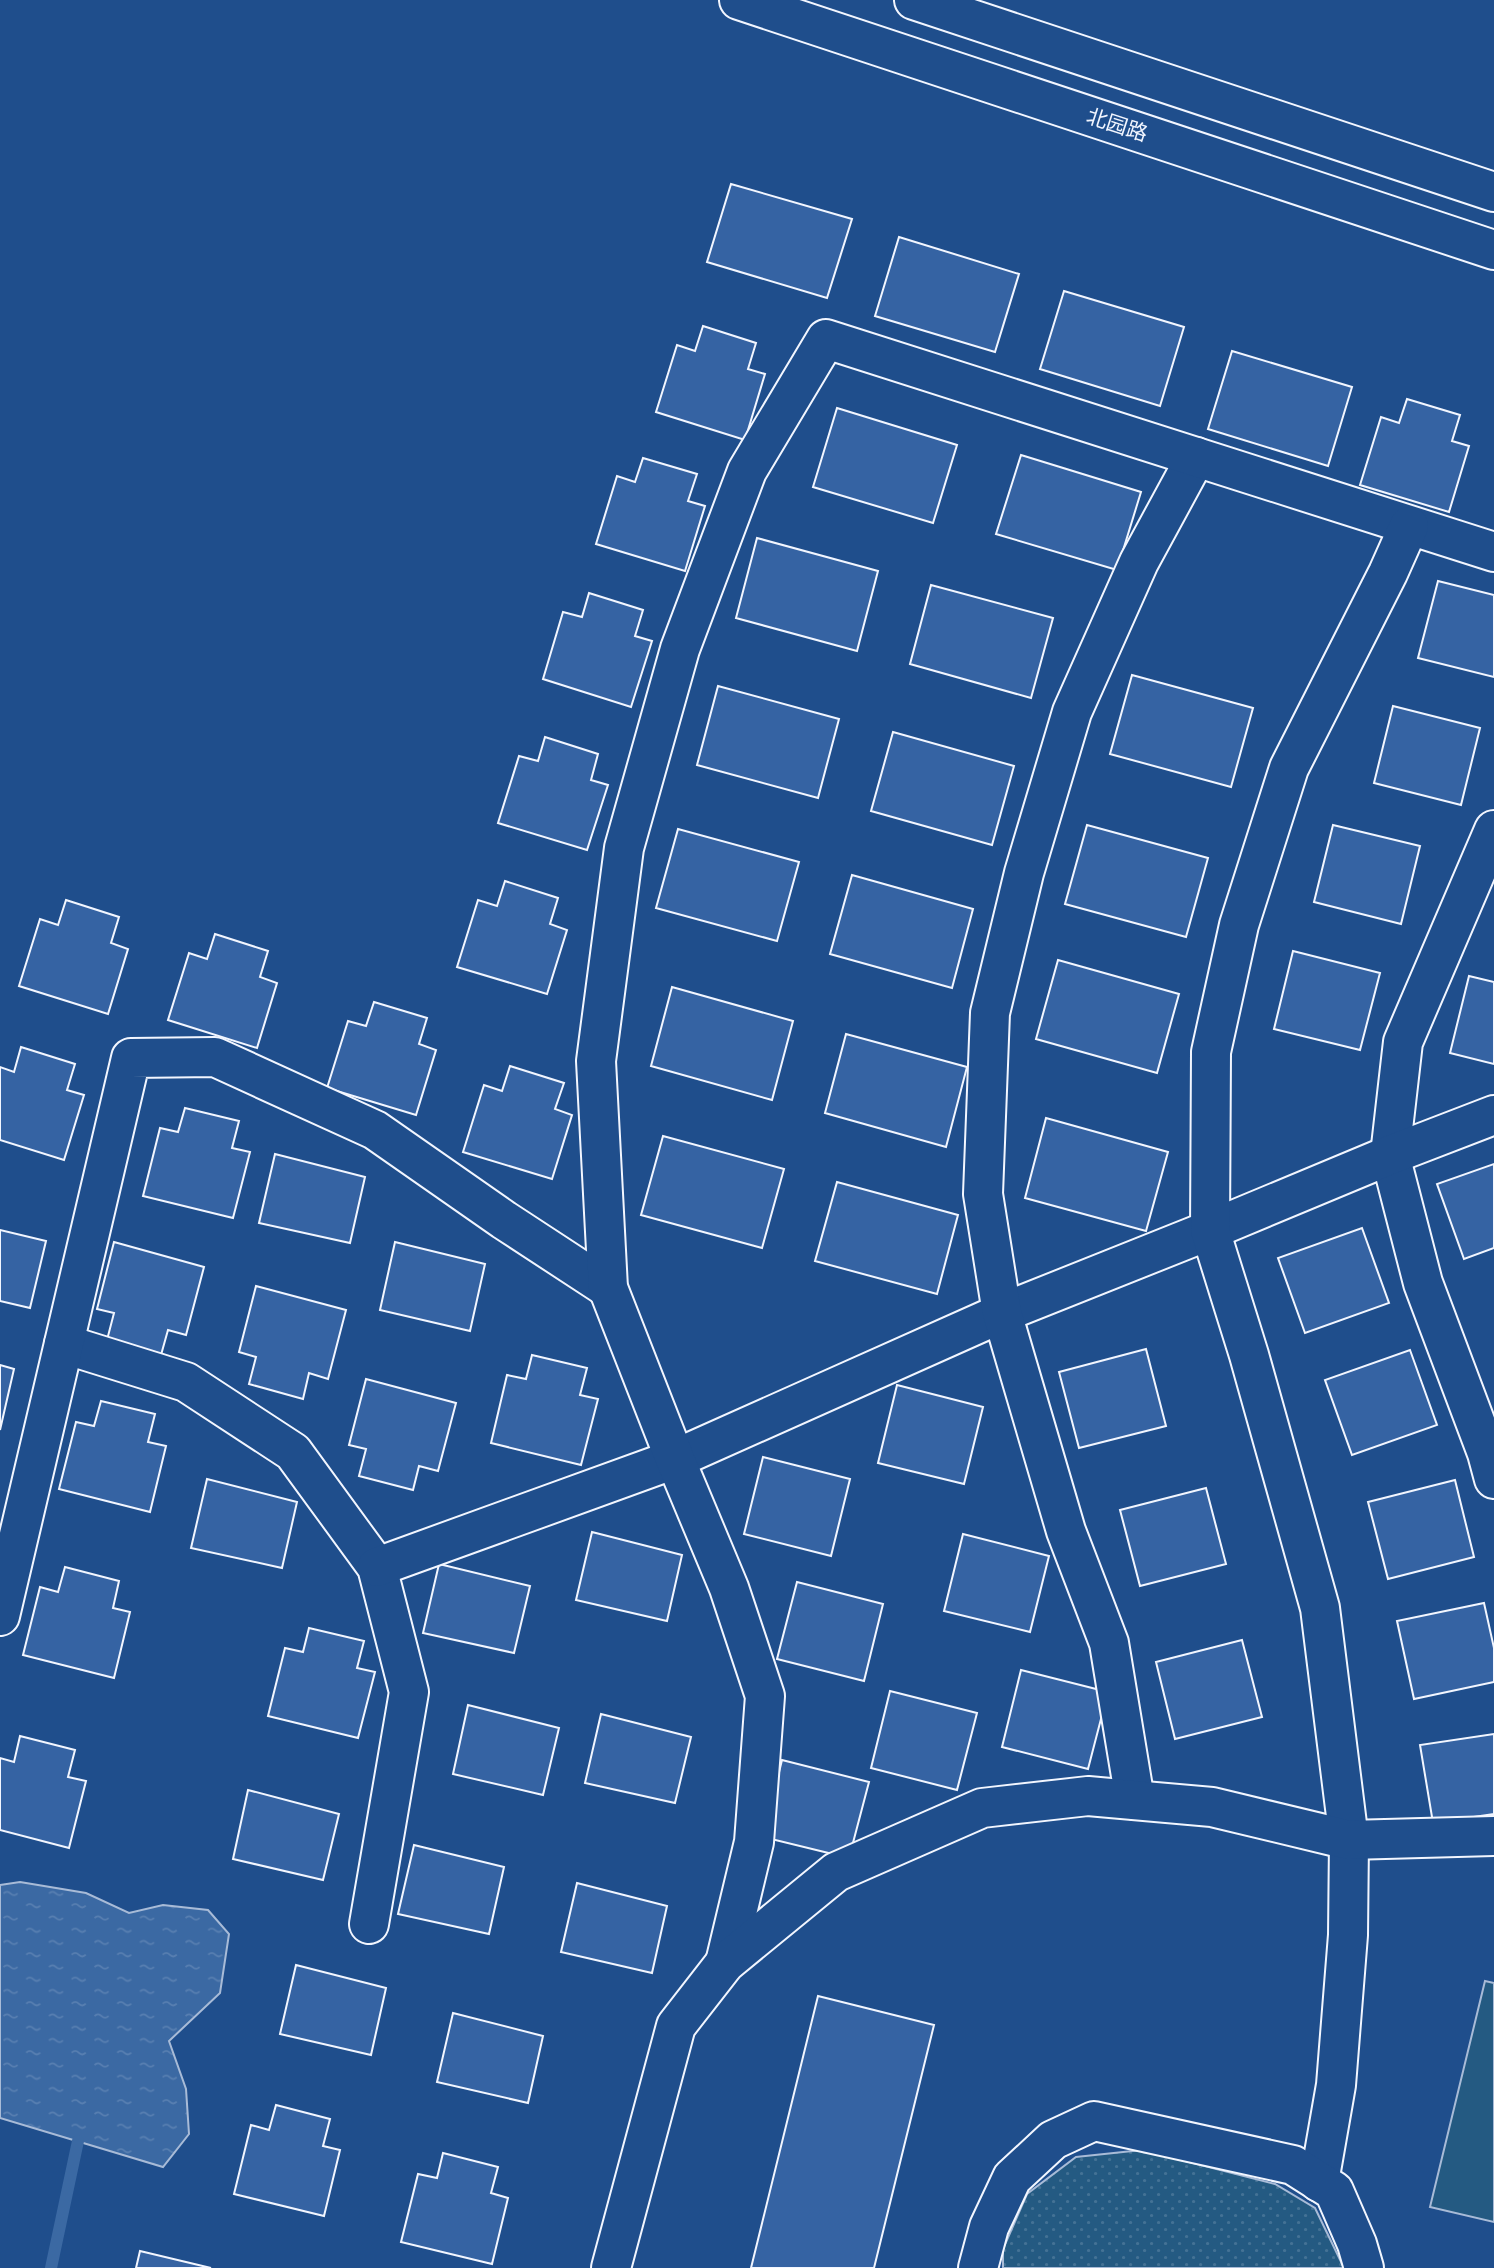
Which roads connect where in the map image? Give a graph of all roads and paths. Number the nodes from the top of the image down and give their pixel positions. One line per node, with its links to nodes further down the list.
1 (739, 0): 4 (street, 北园路)
2 (914, 0): 3 (street)
3 (1494, 192)
4 (1494, 250)
5 (1196, 457): 6 (street); 12 (street); 13 (street)
6 (1409, 526): 7 (street); 11 (street)
7 (1494, 552)
8 (1494, 830): 10 (street)
9 (1494, 1115): 10 (street)
10 (1390, 1154): 11 (street); 16 (street)
11 (1210, 1230): 13 (street); 21 (street)
12 (608, 1288): 14 (street); 15 (street)
13 (1002, 1313): 15 (street); 19 (street)
14 (64, 1343): 17 (street); 18 (street)
15 (675, 1459): 17 (street); 23 (street)
16 (1494, 1479)
17 (377, 1567): 22 (street)
18 (0, 1616)
19 (1135, 1800): 21 (street); 23 (street)
20 (1494, 1836): 21 (street)
21 (1349, 1840): 24 (street)
22 (369, 1924)
23 (725, 1963): 25 (street)
24 (1319, 2182): 26 (street); 27 (street)
25 (611, 2268)
26 (978, 2268)
27 (1364, 2268)

